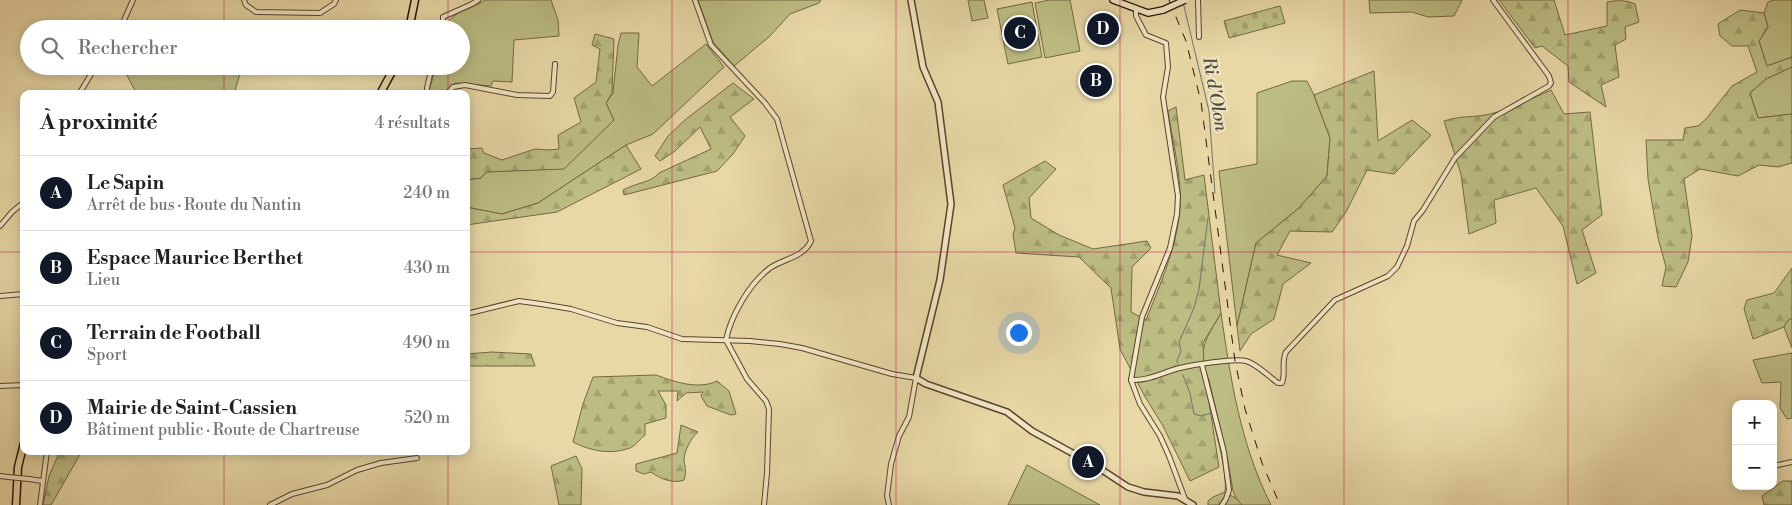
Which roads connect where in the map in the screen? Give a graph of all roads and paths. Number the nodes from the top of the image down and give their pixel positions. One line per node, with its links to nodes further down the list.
1 (133, 0): 13 (street)
2 (244, 0): 3 (street)
3 (336, 0)
4 (415, 0): 14 (main road)
5 (478, 0): 15 (street)
6 (695, 0): 30 (street)
7 (912, 0): 32 (street)
8 (1114, 0): 12 (main road)
9 (1185, 0): 12 (main road, bridge)
10 (1198, 0): 16 (street)
11 (1493, 0): 31 (street)
12 (1136, 9): 33 (street)
13 (124, 20)
14 (411, 20)
15 (443, 20)
16 (1199, 37)
17 (555, 64): 24 (street)
18 (91, 75): 21 (street)
19 (390, 75): 22 (main road)
20 (430, 75): 23 (street)
21 (81, 90)
22 (382, 90)
23 (426, 90)
24 (450, 90)
25 (20, 205): 26 (street)
26 (0, 226)
27 (20, 294): 28 (street)
28 (0, 296)
29 (470, 313): 30 (street)
30 (726, 340): 32 (street); 47 (street)
31 (1202, 365): 33 (street); 50 (street)
32 (916, 378): 43 (street); 48 (street)
33 (1131, 380): 43 (street)
34 (20, 385): 35 (street)
35 (0, 386)
36 (22, 455): 44 (main road)
37 (46, 455): 42 (street)
38 (417, 458): 46 (street)
39 (1792, 462): 40 (street)
40 (1777, 465)
41 (0, 476): 42 (street, bridge)
42 (42, 480): 45 (street)
43 (1185, 499): 49 (street)
44 (16, 505)
45 (40, 505)
46 (270, 505)
47 (764, 505)
48 (889, 505)
49 (1194, 505)
50 (1222, 505)

